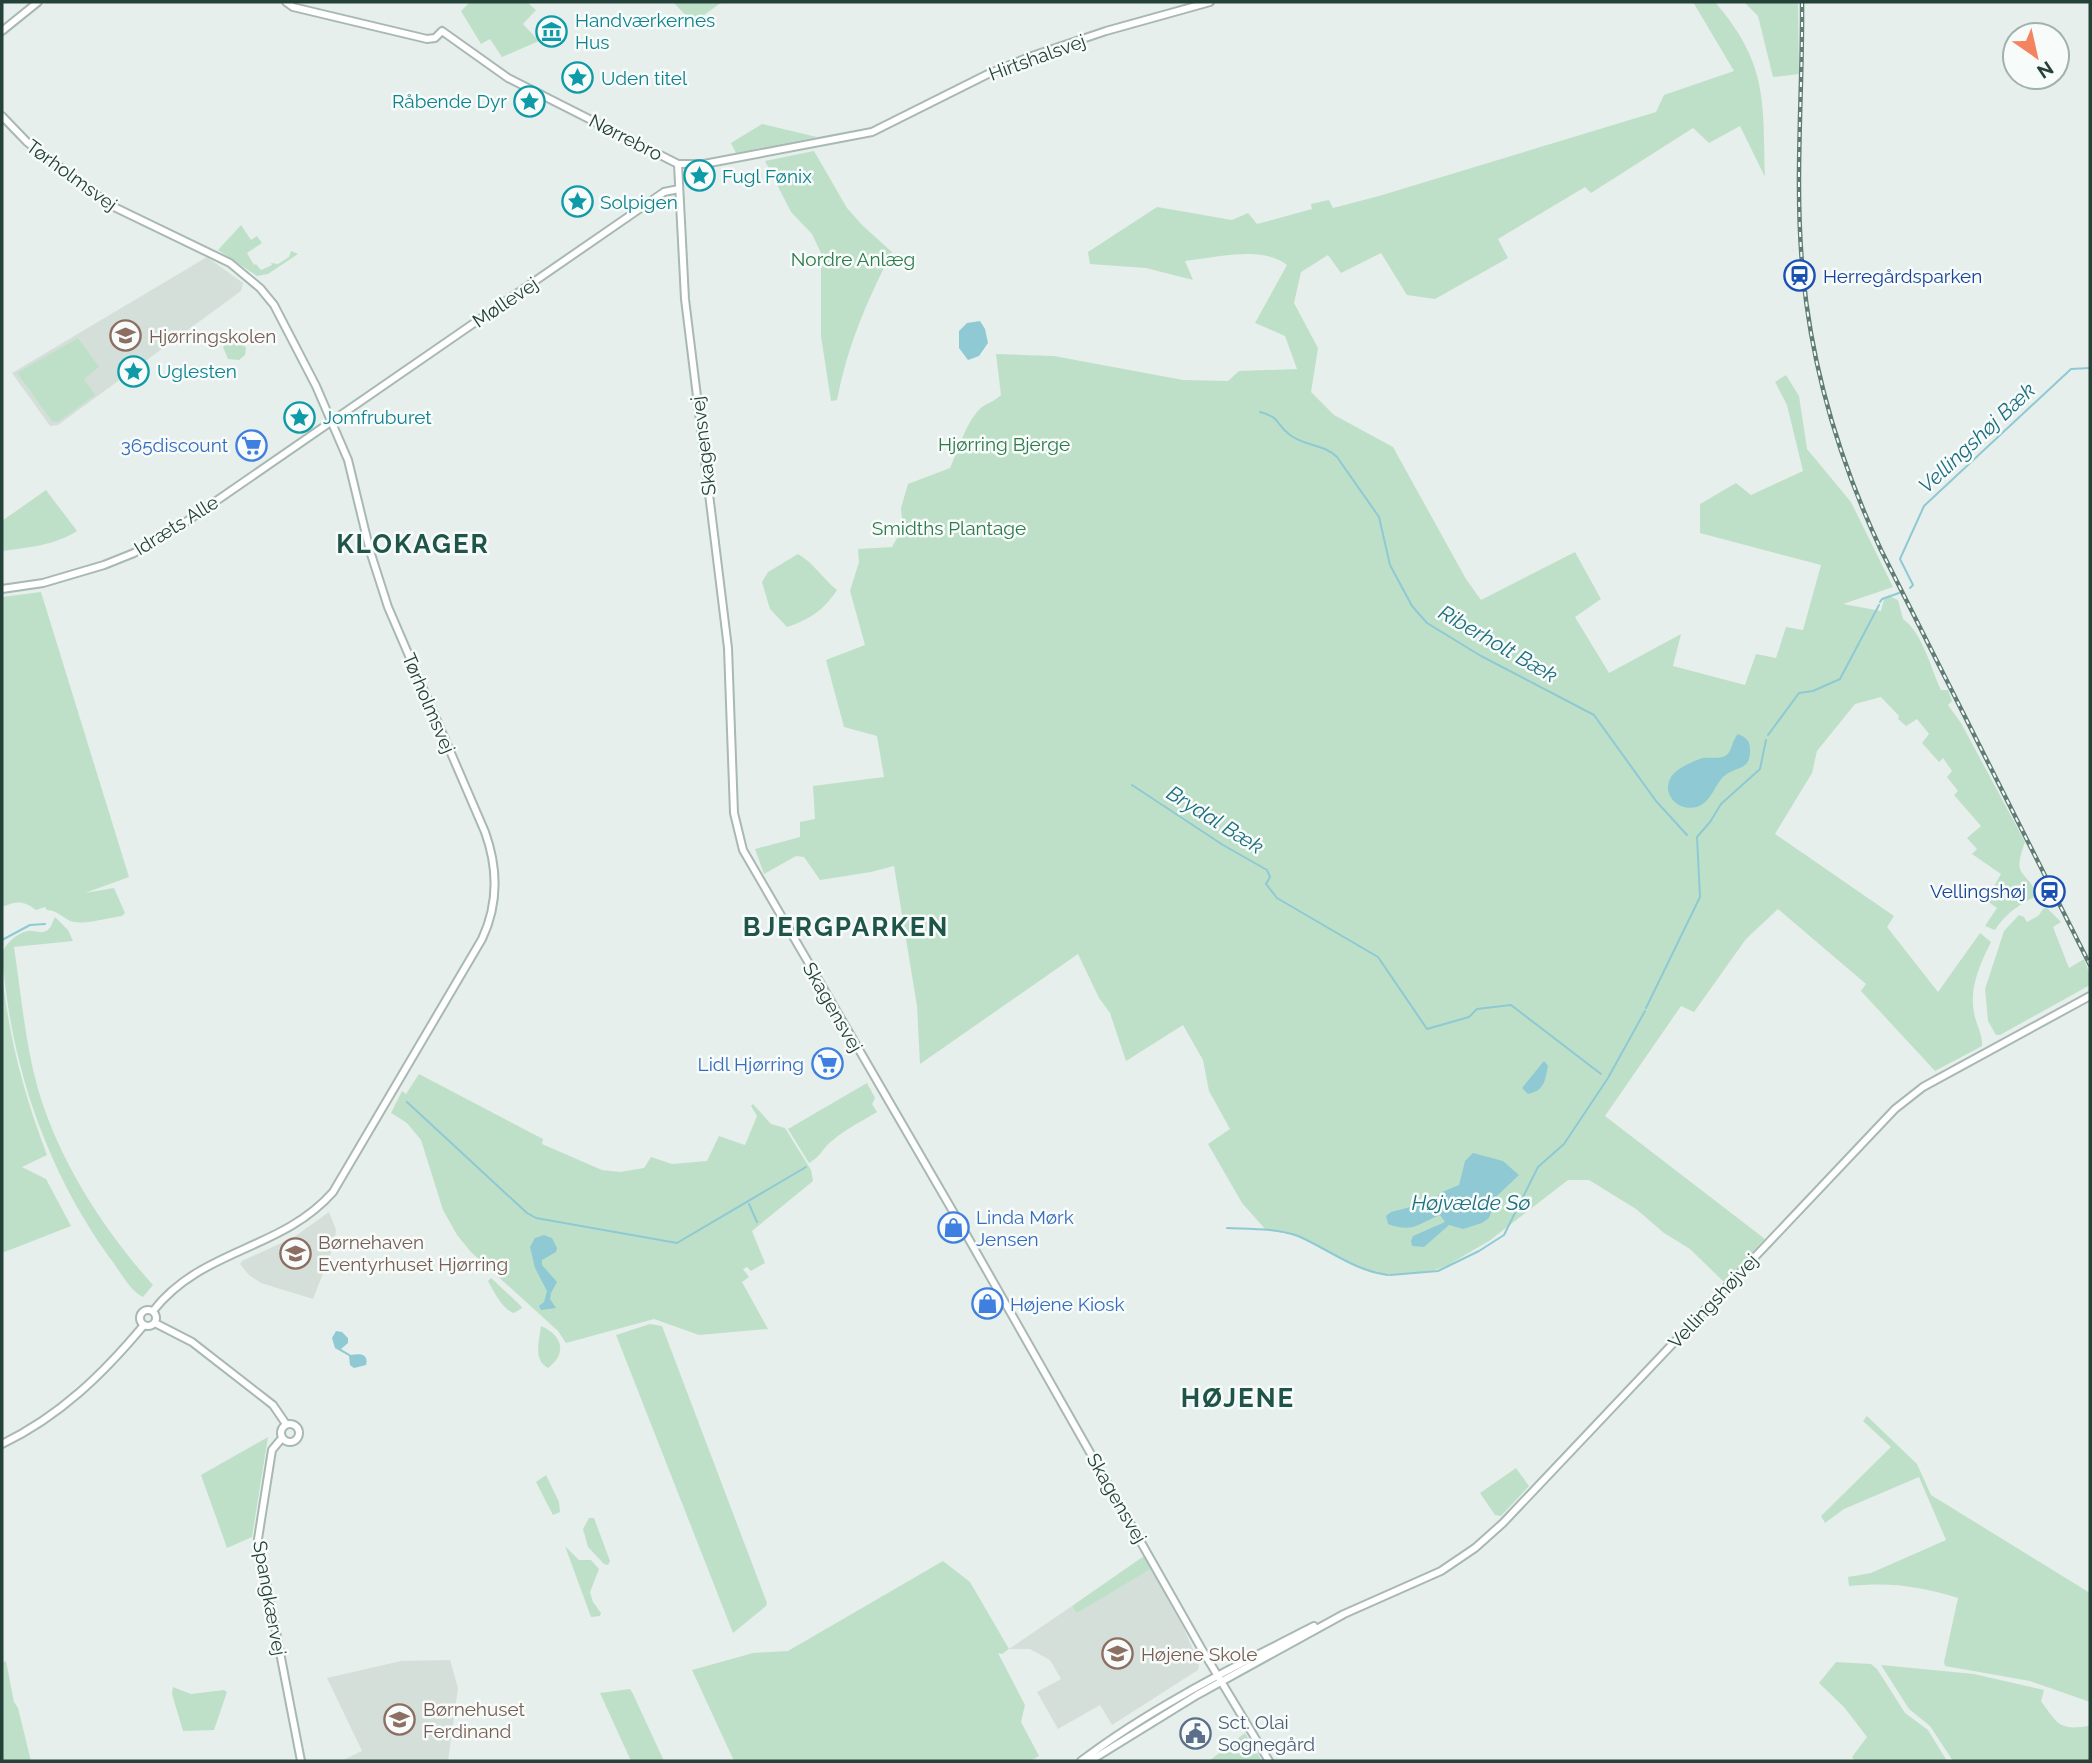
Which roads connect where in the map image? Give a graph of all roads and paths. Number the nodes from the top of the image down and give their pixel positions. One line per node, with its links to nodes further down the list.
1 (38, 2): 4 (street)
2 (286, 2): 7 (street, Nørrebro)
3 (1210, 2): 6 (street, Hirtshalsvej)
4 (2, 31)
5 (2, 116): 9 (street, Tørholmsvej)
6 (872, 132): 7 (street, Nørrebro)
7 (678, 164): 8 (street, Skagensvej)
8 (679, 189): 9 (street, Møllevej); 18 (street, Skagensvej)
9 (332, 421): 10 (street, Idræts Alle); 12 (street, Tørholmsvej)
10 (2, 589)
11 (2090, 996): 18 (street, Vellingshøjvej)
12 (153, 1311): 13 (street); 14 (street)
13 (155, 1323): 14 (street); 15 (street)
14 (144, 1325): 17 (street)
15 (286, 1424): 16 (street); 16 (street)
16 (282, 1438): 19 (street, Spangkærvej)
17 (2, 1444)
18 (1220, 1679): 20 (street, Vellingshøjvej); 21 (street, Vellingshøjvej); 22 (street, Skagensvej)
19 (301, 1761)
20 (1081, 1761)
21 (1090, 1761)
22 (1269, 1761)

